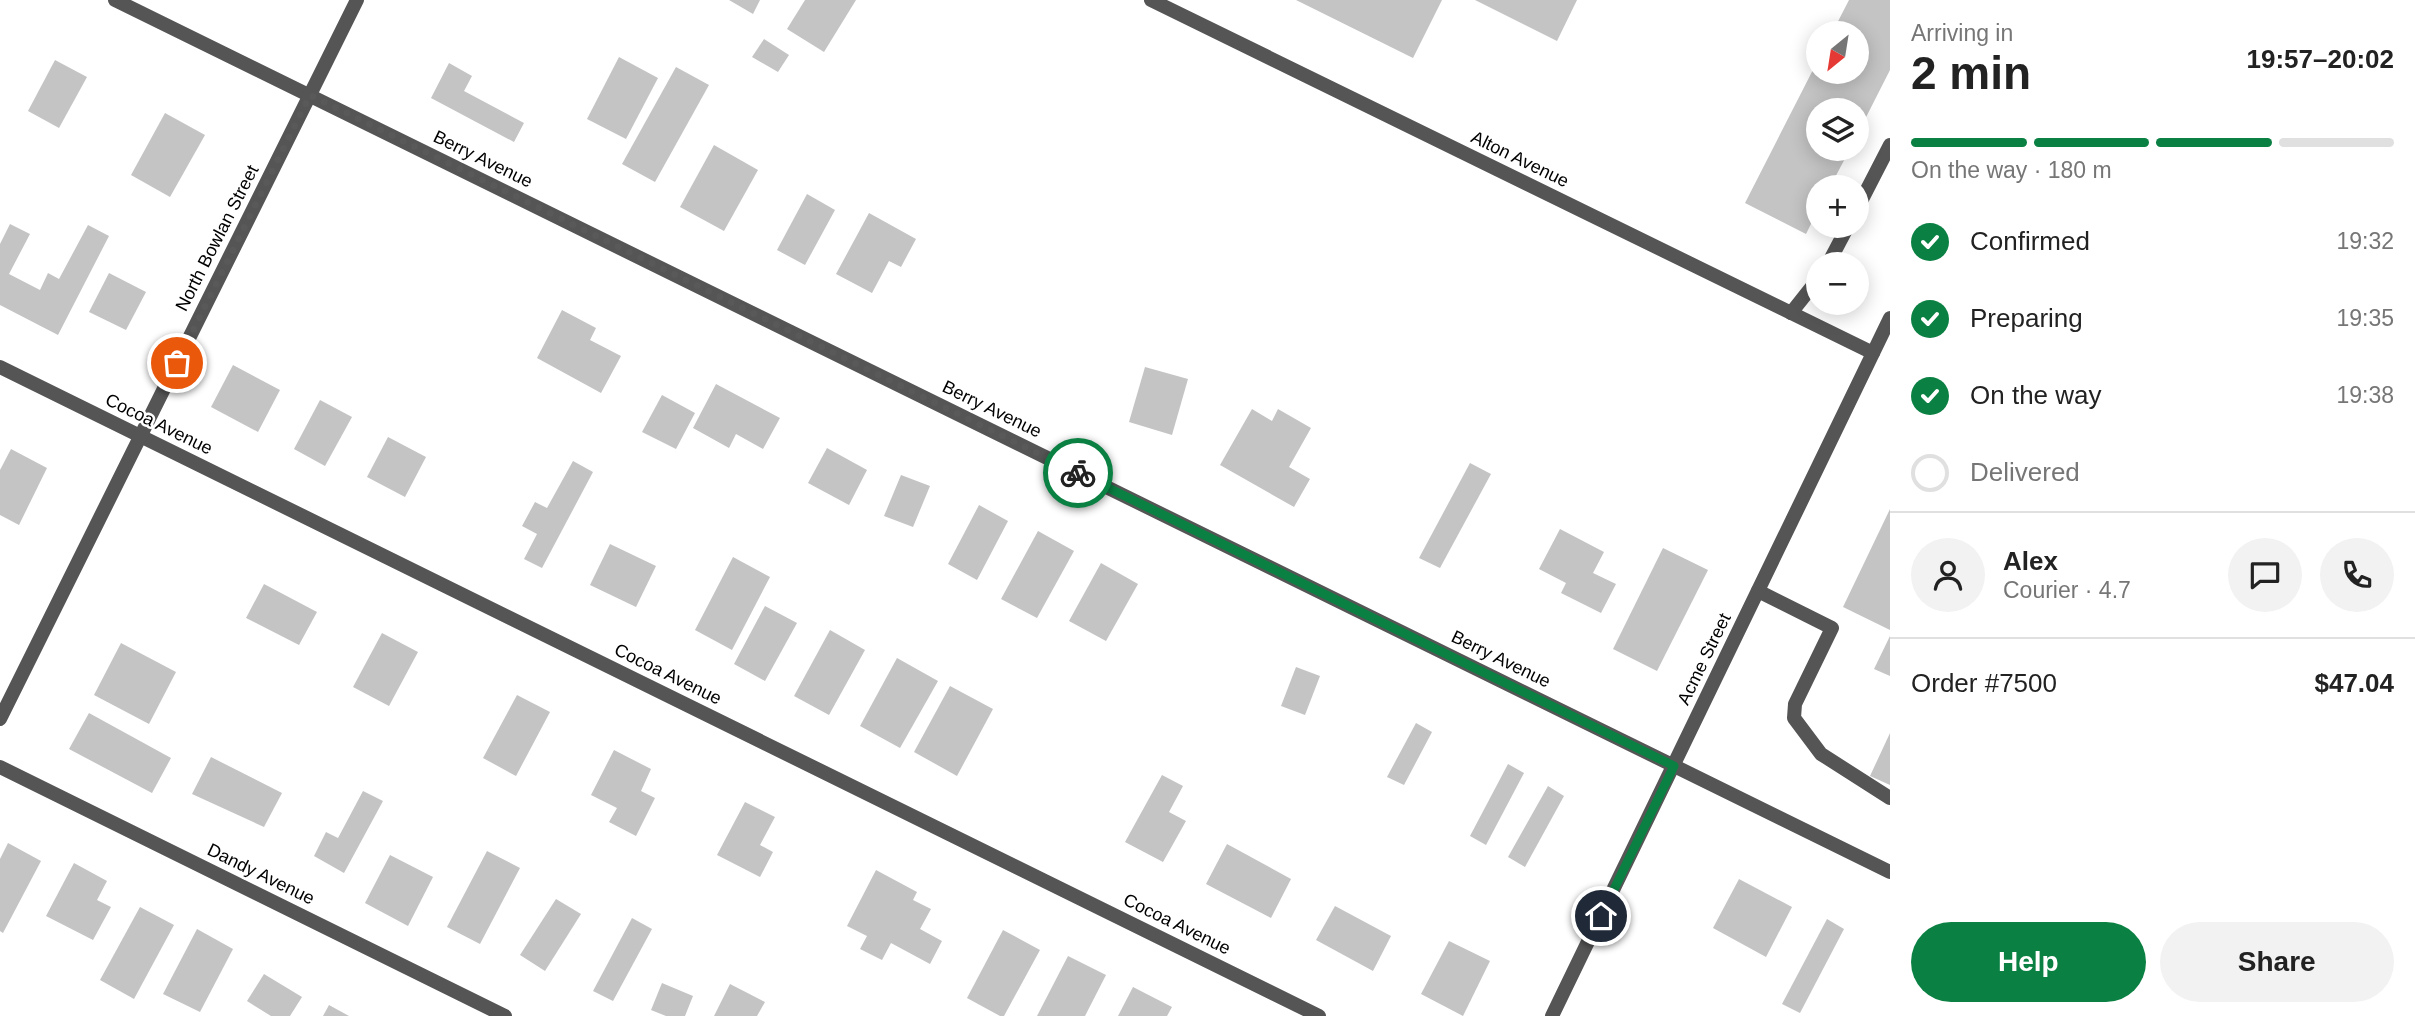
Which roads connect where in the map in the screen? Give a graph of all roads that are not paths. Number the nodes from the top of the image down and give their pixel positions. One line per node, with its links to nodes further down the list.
1 (115, 0): 4 (street, Berry Avenue)
2 (356, 0): 4 (street, North Bowlan Street)
3 (1151, 0): 8 (street, Alton Avenue)
4 (310, 95): 12 (street, North Bowlan Street); 15 (street, Berry Avenue)
5 (1890, 145): 6 (street)
6 (1869, 186)
7 (1806, 294): 8 (street)
8 (1791, 313): 10 (street, Alton Avenue)
9 (1890, 317): 10 (street, Acme Street)
10 (1873, 353): 13 (street, Acme Street)
11 (0, 367): 12 (street, Cocoa Avenue)
12 (140, 436): 14 (street, North Bowlan Street); 20 (street, Cocoa Avenue)
13 (1758, 591): 15 (street, Acme Street); 17 (street)
14 (0, 719)
15 (1674, 766): 18 (street, Berry Avenue); 21 (street, Acme Street)
16 (0, 767): 19 (street, Dandy Avenue)
17 (1890, 797)
18 (1890, 872)
19 (505, 1016)
20 (1319, 1016)
21 (1552, 1016)

